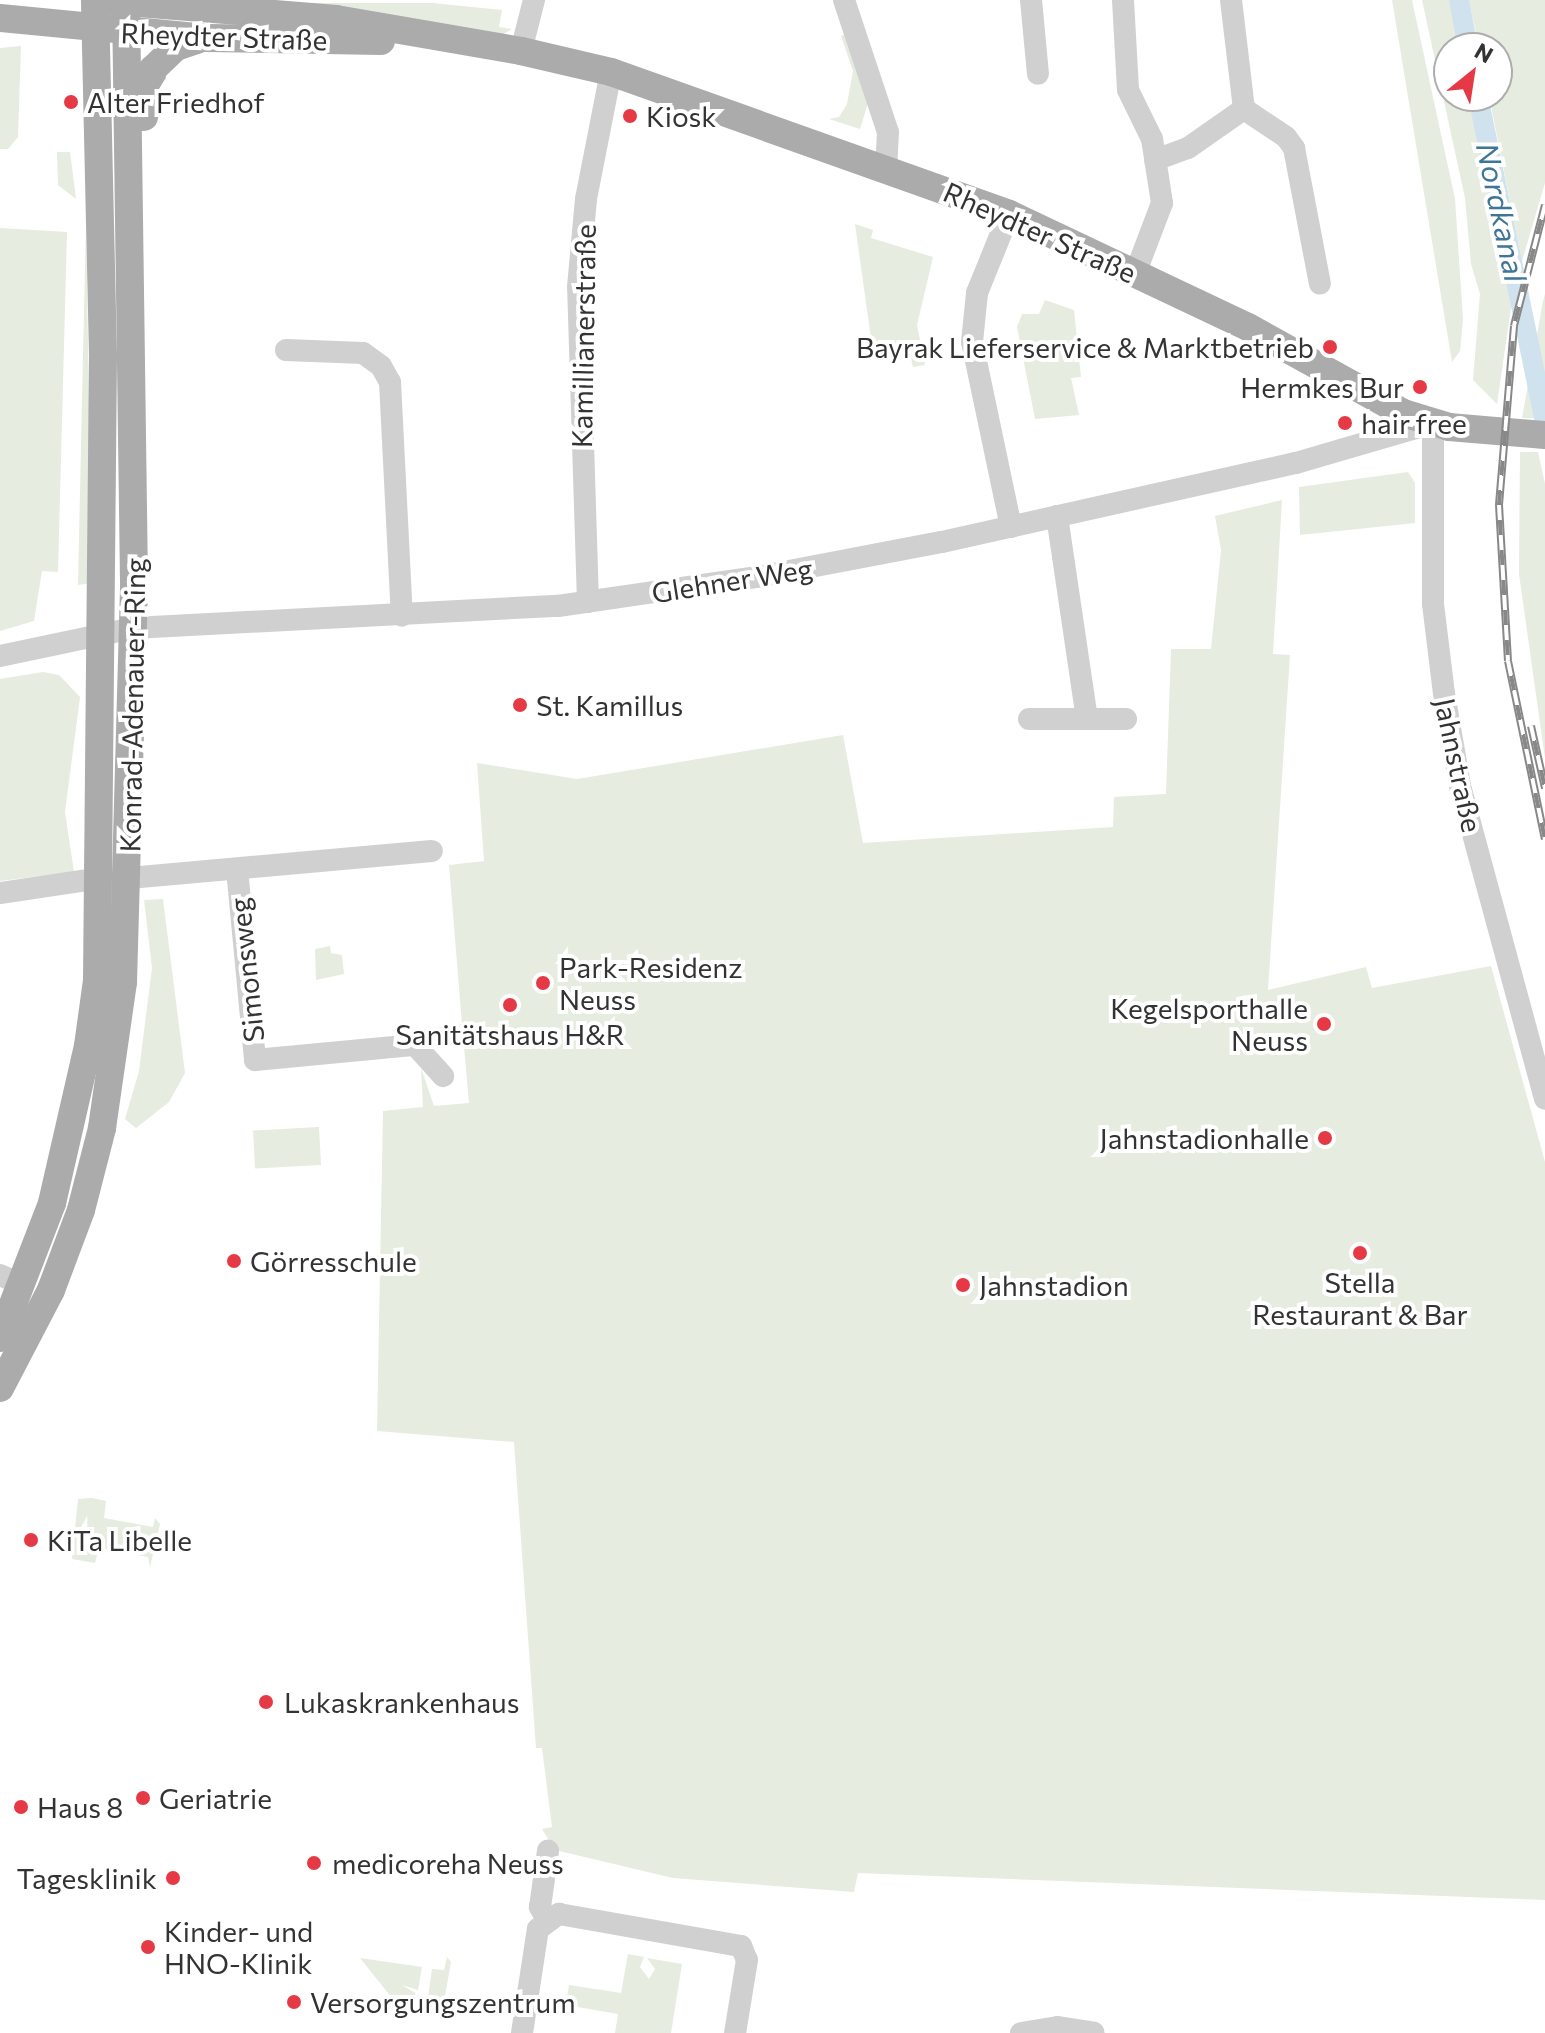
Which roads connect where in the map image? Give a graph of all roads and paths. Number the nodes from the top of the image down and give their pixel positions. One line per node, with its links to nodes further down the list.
1 (534, 0): 12 (street)
2 (844, 0): 17 (street)
3 (1031, 0): 14 (street)
4 (1123, 0): 16 (street)
5 (1231, 0): 15 (street)
6 (112, 1): 8 (main road, Konrad-Adenauer-Ring); 9 (main road, Konrad-Adenauer-Ring); 11 (main road, Rheydter Straße)
7 (0, 18): 8 (main road, Rheydter Straße)
8 (95, 30): 9 (main road, Rheydter Straße); 30 (main road, Konrad-Adenauer-Ring)
9 (127, 32): 10 (main road, Rheydter Straße); 18 (main road, Konrad-Adenauer-Ring)
10 (209, 38): 11 (main road, Rheydter Straße); 18 (main road)
11 (449, 41): 12 (main road, Rheydter Straße)
12 (521, 51): 13 (main road, Rheydter Straße)
13 (611, 72): 17 (main road, Rheydter Straße); 27 (street, Kamillianerstraße)
14 (1038, 74)
15 (1244, 109): 16 (street); 21 (street)
16 (1155, 160): 20 (street)
17 (886, 167): 19 (main road, Rheydter Straße)
18 (130, 196): 29 (main road, Konrad-Adenauer-Ring)
19 (1009, 214): 20 (main road, Rheydter Straße); 26 (street)
20 (1135, 274): 23 (main road, Rheydter Straße)
21 (1320, 284)
22 (286, 350): 28 (street)
23 (1433, 423): 24 (main road, Rheydter Straße); 25 (street, Glehner Weg); 41 (street, Jahnstraße)
24 (1538, 434)
25 (1057, 516): 26 (street, Glehner Weg); 32 (street)
26 (1011, 527): 27 (street, Glehner Weg)
27 (588, 602): 28 (street, Glehner Weg)
28 (402, 616): 29 (street, Glehner Weg)
29 (133, 628): 30 (street, Glehner Weg); 38 (main road, Konrad-Adenauer-Ring)
30 (102, 633): 31 (street, Glehner Weg); 37 (main road, Konrad-Adenauer-Ring)
31 (0, 656)
32 (1087, 718): 33 (street); 34 (street)
33 (1029, 719)
34 (1126, 719)
35 (432, 851): 36 (street, Simonsweg)
36 (237, 869): 38 (street, Simonsweg); 40 (street, Simonsweg)
37 (100, 878): 39 (street, Konrad-Adenauer-Ring); 42 (main road, Konrad-Adenauer-Ring)
38 (129, 878): 44 (main road, Konrad-Adenauer-Ring)
39 (0, 893)
40 (443, 1076)
41 (1545, 1099)
42 (11, 1280): 43 (main road, Konrad-Adenauer-Ring)
43 (0, 1338)
44 (0, 1388)
45 (548, 1851): 46 (street)
46 (546, 1918): 47 (street); 48 (street)
47 (522, 2033)
48 (735, 2033)
49 (1021, 2033): 50 (street)
50 (1094, 2033)

